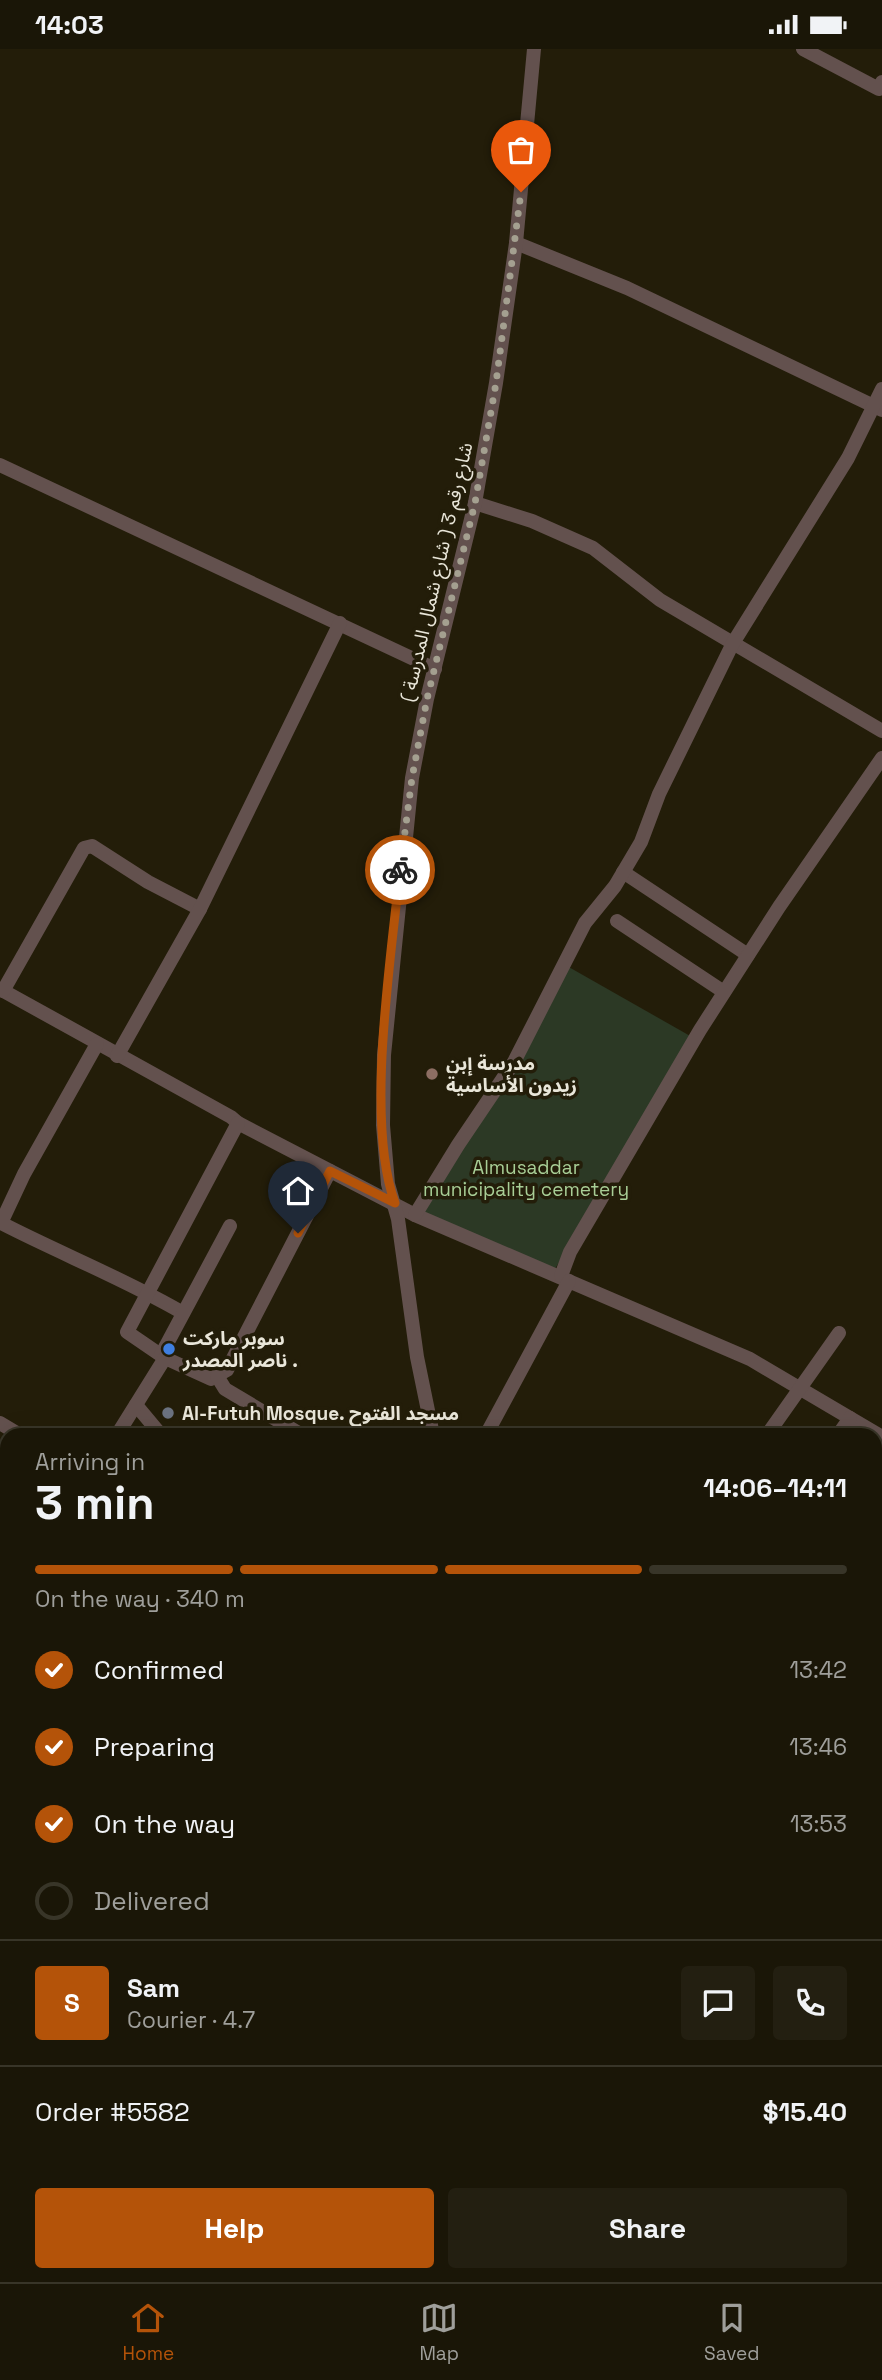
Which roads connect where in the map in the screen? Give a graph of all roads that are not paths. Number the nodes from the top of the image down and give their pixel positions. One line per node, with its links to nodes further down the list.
1 (534, 49): 4 (street, شارع رقم 3 ( شارع شمال المدرسة ))
2 (803, 49): 3 (street)
3 (881, 87)
4 (516, 243): 6 (street); 8 (street, شارع رقم 3 ( شارع شمال المدرسة ))
5 (882, 389): 6 (street)
6 (877, 408): 10 (street)
7 (0, 465): 9 (street)
8 (475, 503): 10 (street); 11 (street, شارع رقم 3 ( شارع شمال المدرسة ))
9 (341, 623): 11 (street); 15 (street)
10 (733, 643): 12 (street); 14 (street)
11 (435, 670): 24 (street, شارع رقم 3 ( شارع شمال المدرسة ))
12 (882, 731)
13 (882, 758): 17 (street)
14 (623, 872): 17 (street); 25 (street)
15 (200, 909): 18 (street); 21 (street)
16 (617, 921): 19 (street)
17 (748, 955): 19 (street)
18 (2, 990): 20 (street)
19 (724, 992): 27 (street)
20 (97, 1044): 21 (street); 28 (street)
21 (117, 1056): 22 (street)
22 (238, 1123): 23 (street); 28 (street)
23 (330, 1171): 24 (street); 32 (street)
24 (395, 1203): 25 (street); 39 (street, شارع رقم 3 ( شارع شمال المدرسة ))
25 (415, 1215): 27 (street)
26 (229, 1226): 29 (street)
27 (565, 1279): 33 (street); 40 (street)
28 (149, 1293): 29 (street); 31 (street)
29 (183, 1313): 31 (street)
30 (839, 1333): 33 (street)
31 (163, 1356): 32 (street); 34 (street)
32 (217, 1375): 38 (street)
33 (799, 1388): 35 (street); 41 (street)
34 (136, 1405): 36 (street); 37 (street)
35 (850, 1418): 42 (street); 43 (street)
36 (121, 1428)
37 (155, 1428)
38 (290, 1428)
39 (432, 1428)
40 (490, 1428)
41 (772, 1428)
42 (843, 1428)
43 (867, 1428)

